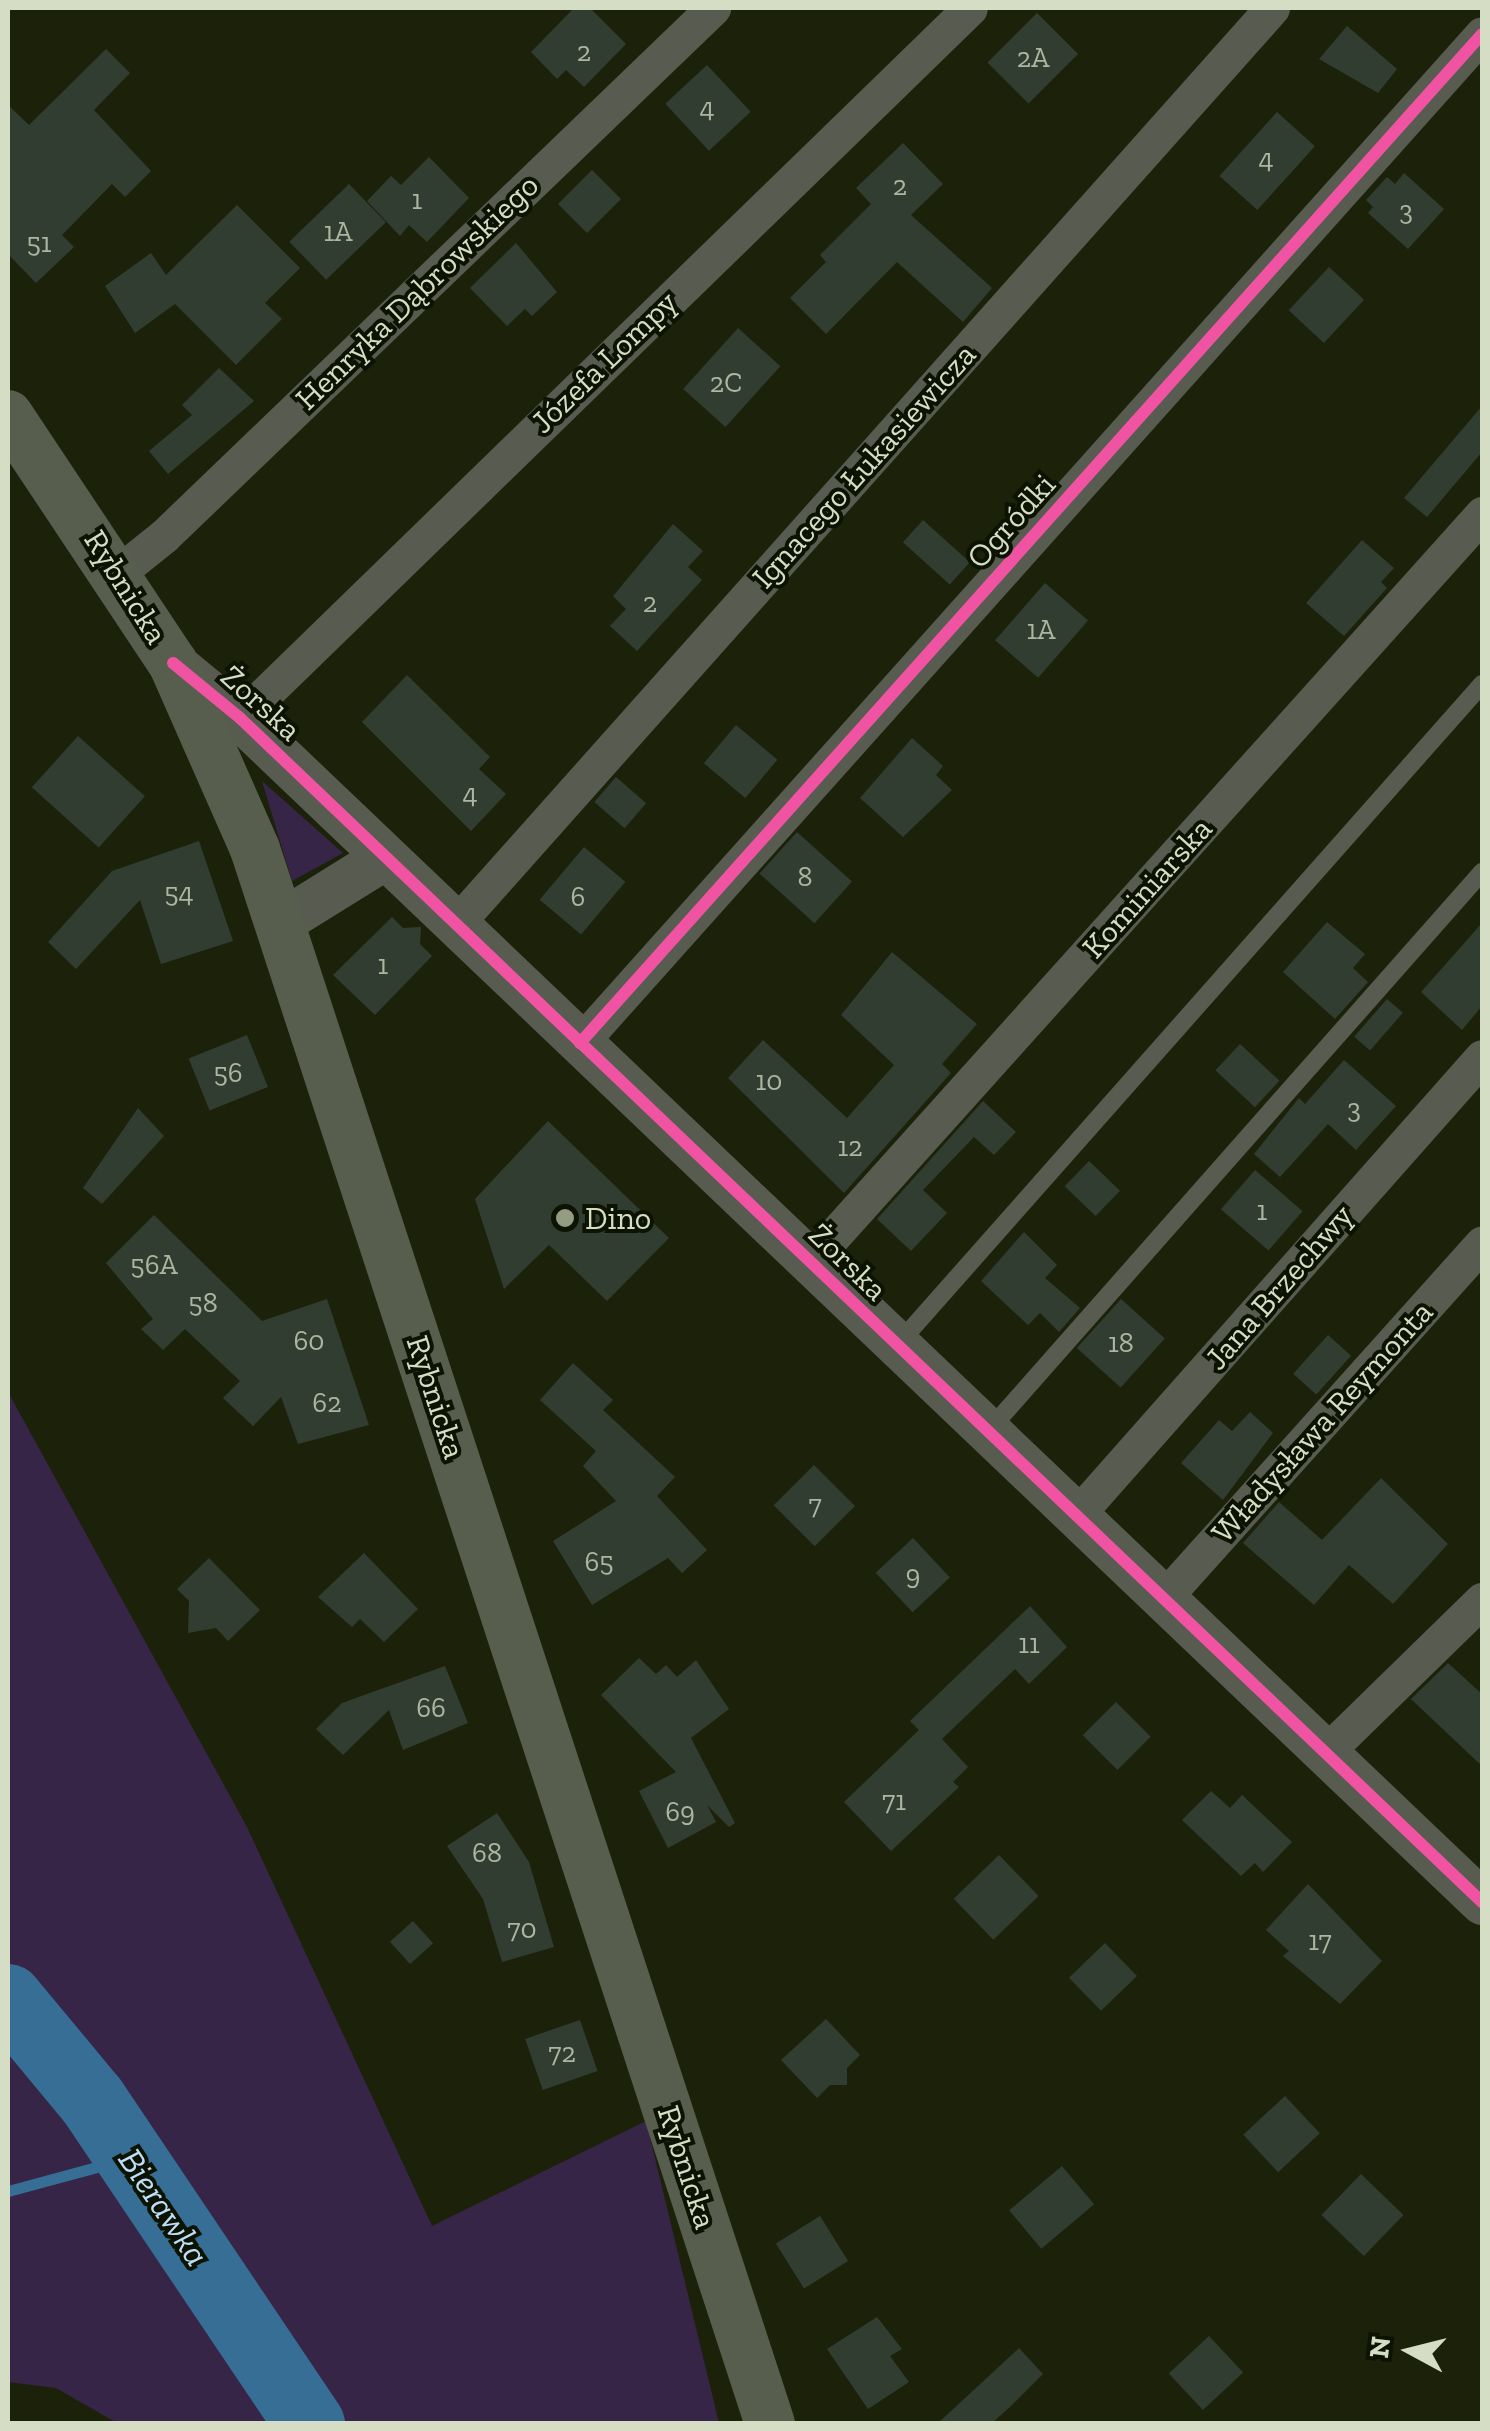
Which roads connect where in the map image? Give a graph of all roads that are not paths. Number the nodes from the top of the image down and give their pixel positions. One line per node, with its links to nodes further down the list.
1 (713, 8): 7 (street, Henryka Dąbrowskiego)
2 (970, 8): 10 (street, Józefa Lompy)
3 (1272, 8): 14 (street, Ignacego Łukasiewicza)
4 (1482, 34): 15 (street, Ogródki)
5 (8, 415): 7 (main road, Rybnicka)
6 (1482, 514): 18 (street, Kominiarska)
7 (118, 572): 8 (main road, Rybnicka)
8 (174, 663): 10 (street, Żorska); 13 (main road, Rybnicka)
9 (1482, 684): 19 (lane)
10 (240, 718): 11 (street, Żorska)
11 (385, 858): 13 (street); 14 (street, Żorska)
12 (1482, 872): 20 (lane)
13 (282, 921): 26 (main road, Rybnicka)
14 (456, 925): 15 (street, Żorska)
15 (580, 1044): 18 (street, Żorska)
16 (1482, 1057): 21 (street, Jana Brzechwy)
17 (1482, 1243): 22 (street, Władysława Reymonta)
18 (810, 1262): 19 (street, Żorska)
19 (895, 1347): 20 (street, Żorska)
20 (986, 1434): 21 (street, Żorska)
21 (1075, 1517): 22 (street, Żorska)
22 (1162, 1600): 24 (street, Żorska)
23 (1482, 1600): 24 (street)
24 (1325, 1753): 25 (street, Żorska)
25 (1481, 1897)
26 (770, 2424)

